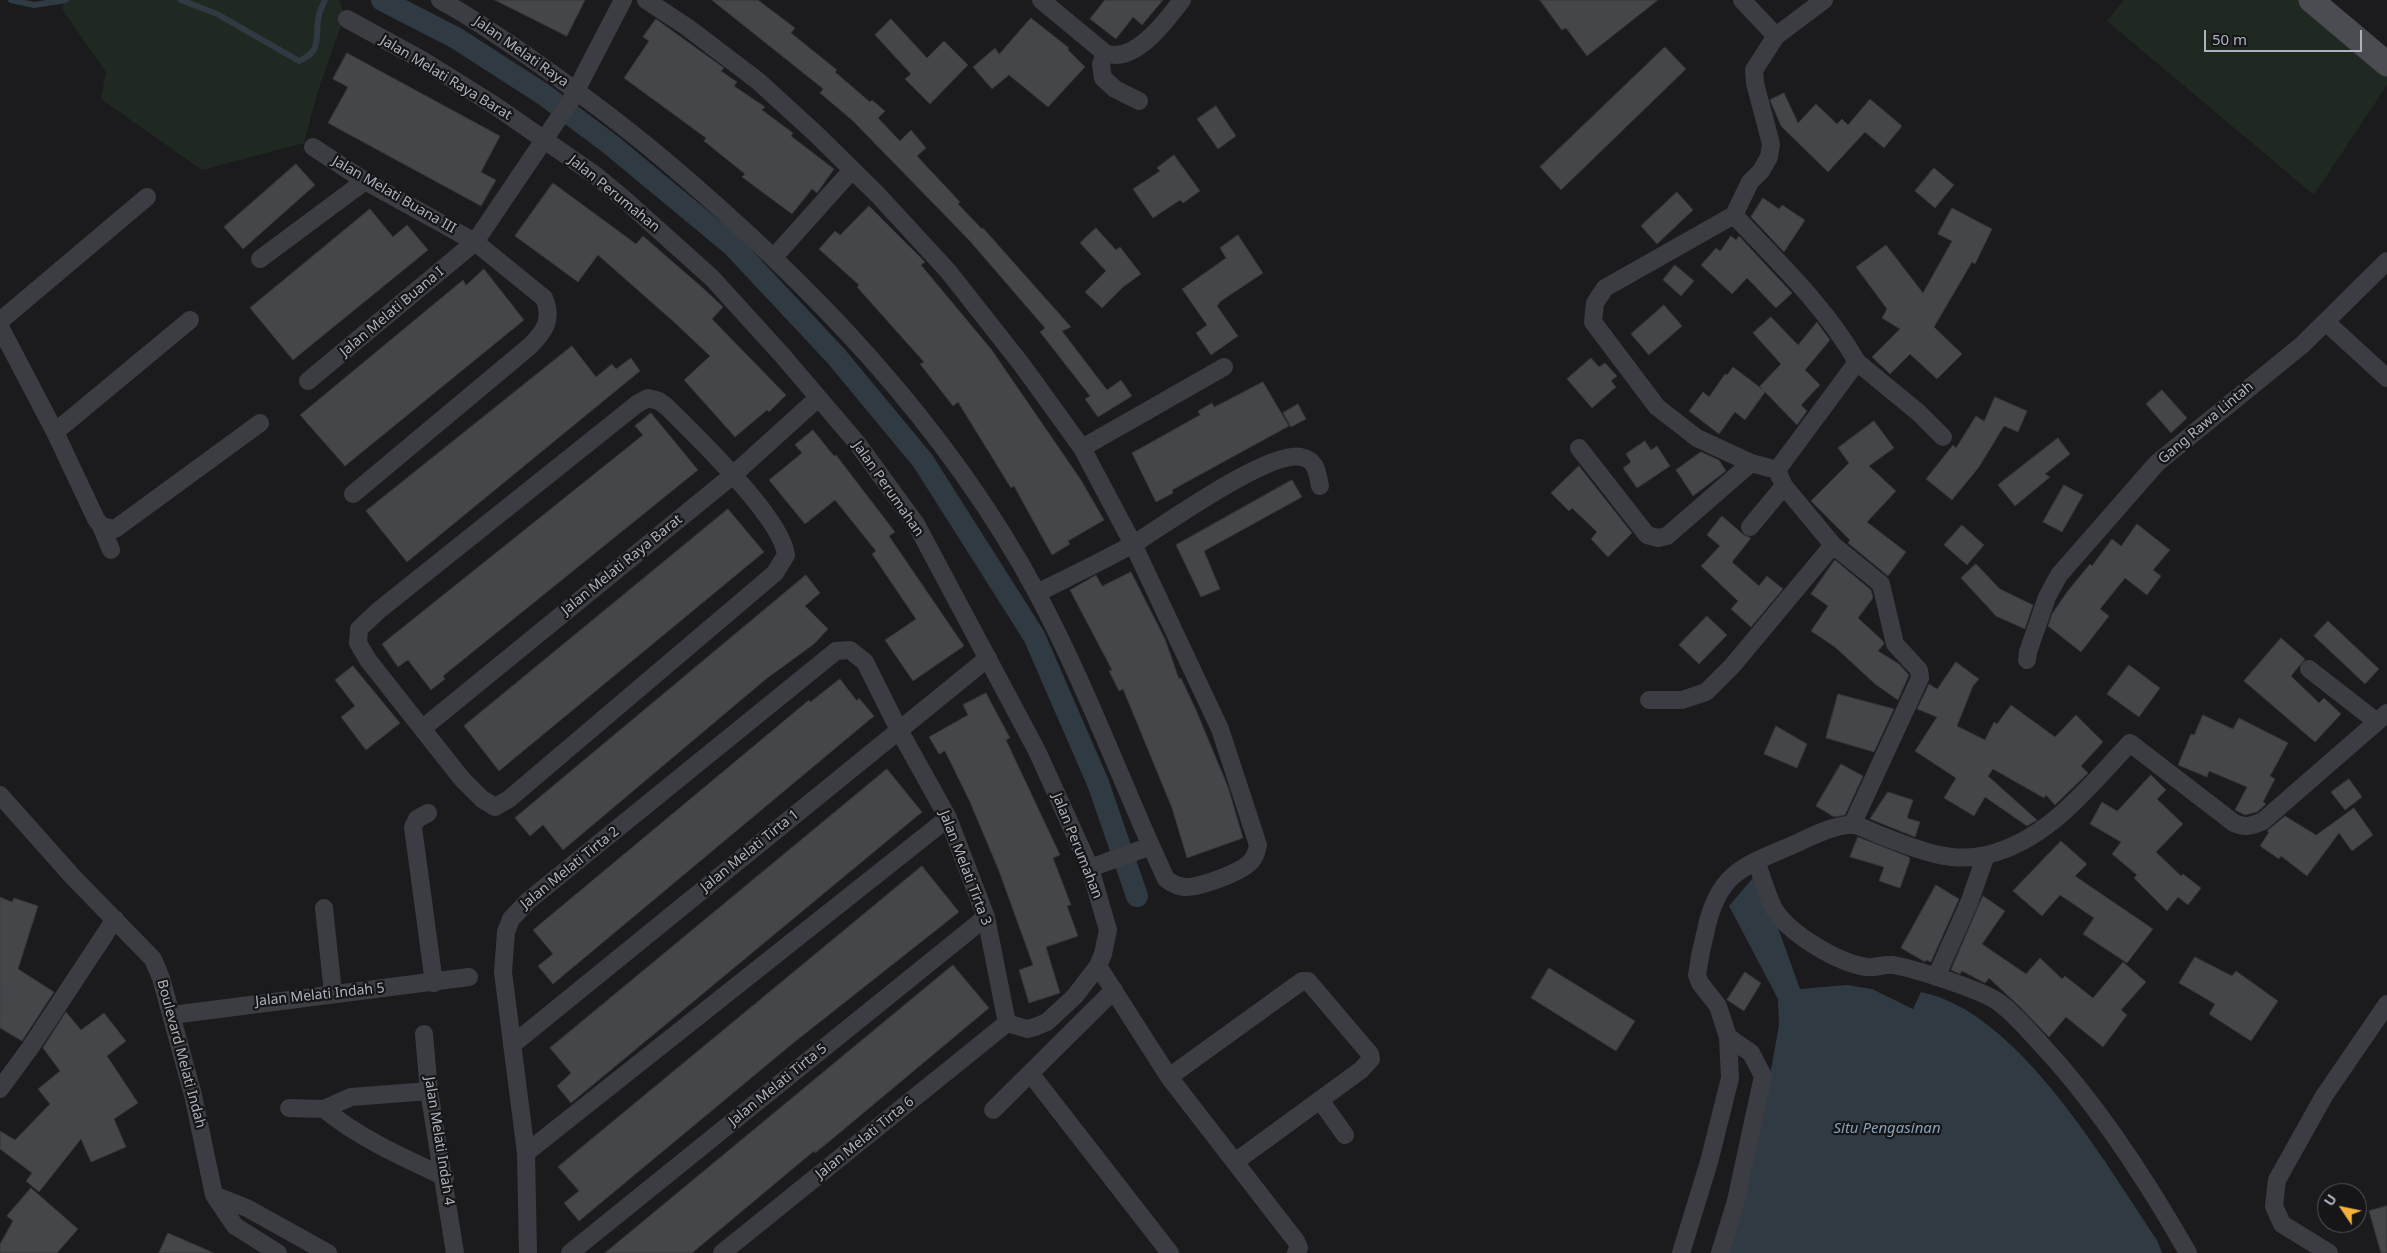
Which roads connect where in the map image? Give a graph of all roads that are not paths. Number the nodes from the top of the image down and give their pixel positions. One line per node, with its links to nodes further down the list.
1 (440, 0): 9 (street, Jalan Melati Raya)
2 (623, 0): 14 (street, Jalan Melati Buana I)
3 (646, 0): 18 (street)
4 (1041, 0): 12 (street)
5 (1182, 0): 12 (street)
6 (1742, 0): 11 (street)
7 (1824, 0): 11 (street)
8 (2312, 0): 13 (main road)
9 (468, 7): 14 (street, Jalan Melati Raya)
10 (347, 19): 16 (street, Jalan Melati Raya Barat)
11 (1776, 36): 21 (street)
12 (1105, 53): 15 (street)
13 (2387, 64)
14 (574, 95): 16 (street, Jalan Melati Buana I); 23 (street)
15 (1139, 101)
16 (545, 136): 22 (street, Jalan Melati Buana I); 34 (street, Jalan Perumahan)
17 (313, 147): 19 (street, Jalan Melati Buana III)
18 (852, 170): 23 (street); 38 (street)
19 (365, 181): 22 (street, Jalan Melati Buana III); 24 (street)
20 (147, 197): 27 (street)
21 (1734, 215): 30 (street); 40 (street)
22 (475, 242): 33 (street, Jalan Melati Buana I); 45 (street, Jalan Melati Buana III)
23 (774, 257): 51 (street)
24 (260, 259)
25 (2387, 261): 28 (street, Gang Rawa Lintah)
26 (190, 320): 36 (street)
27 (0, 321)
28 (2326, 323): 32 (street); 53 (street, Gang Rawa Lintah)
29 (0, 328): 36 (street)
30 (1857, 362): 37 (street); 41 (street)
31 (1224, 367): 38 (street)
32 (2387, 378)
33 (308, 381)
34 (818, 398): 42 (street, Jalan Melati Raya Barat); 52 (street, Jalan Perumahan)
35 (260, 423): 46 (street)
36 (55, 432): 46 (street)
37 (1943, 437)
38 (1082, 448): 48 (street)
39 (1578, 448): 40 (street)
40 (1751, 464): 41 (street)
41 (1777, 470): 44 (street)
42 (733, 474): 58 (street, Jalan Melati Raya Barat); 58 (street); 58 (street)
43 (1320, 486): 48 (street)
44 (1784, 486): 47 (street); 49 (street)
45 (353, 494)
46 (101, 526): 50 (street)
47 (1750, 526)
48 (1133, 544): 51 (street); 64 (street)
49 (1833, 545): 56 (street); 63 (street)
50 (112, 550)
51 (1037, 594): 64 (street)
52 (988, 658): 59 (street, Jalan Melati Tirta 1); 67 (street, Jalan Perumahan)
53 (2027, 660)
54 (2309, 669): 57 (street)
55 (882, 695): 59 (street, Jalan Melati Tirta 3); 82 (street, Jalan Melati Tirta 2)
56 (1649, 700)
57 (2382, 717): 65 (street)
58 (422, 728)
59 (899, 730): 62 (street, Jalan Melati Tirta 3); 82 (street, Jalan Melati Tirta 1)
60 (0, 795): 70 (street, Boulevard Melati Indah)
61 (428, 813): 74 (street)
62 (948, 818): 69 (street, Jalan Melati Tirta 3); 92 (street)
63 (1852, 825): 65 (street); 66 (street)
64 (1146, 848): 67 (street)
65 (1986, 855): 73 (street)
66 (1756, 861): 73 (street); 81 (street)
67 (1096, 866): 71 (street, Jalan Perumahan)
68 (324, 908): 76 (street)
69 (986, 917): 79 (street, Jalan Melati Tirta 3); 100 (street, Jalan Melati Tirta 5)
70 (115, 919): 78 (street, Boulevard Melati Indah); 85 (street)
71 (1098, 966): 75 (street); 79 (street)
72 (469, 977): 74 (street, Jalan Melati Indah 5)
73 (1936, 978): 106 (street)
74 (434, 983): 76 (street, Jalan Melati Indah 5)
75 (1114, 990): 83 (street); 84 (street)
76 (333, 993): 78 (street, Jalan Melati Indah 5)
77 (2387, 1004): 107 (street)
78 (172, 1015): 95 (street, Boulevard Melati Indah)
79 (1006, 1023): 101 (street, Jalan Melati Tirta 6)
80 (424, 1034): 86 (street, Jalan Melati Indah 4)
81 (1728, 1037): 104 (street); 105 (street)
82 (512, 1045): 92 (street, Jalan Melati Tirta 2)
83 (1030, 1073): 90 (street); 102 (street)
84 (1170, 1077): 87 (street); 93 (street)
85 (0, 1089)
86 (430, 1091): 89 (street); 94 (street, Jalan Melati Indah 4)
87 (1320, 1100): 91 (street); 93 (street)
88 (289, 1108): 89 (street)
89 (324, 1109): 94 (street)
90 (993, 1110)
91 (1345, 1134)
92 (526, 1153): 99 (street, Jalan Melati Tirta 2)
93 (1235, 1162): 103 (street)
94 (445, 1177): 96 (street, Jalan Melati Indah 4)
95 (214, 1195): 97 (street, Boulevard Melati Indah); 98 (street)
96 (452, 1251)
97 (278, 1253)
98 (328, 1253)
99 (528, 1253)
100 (570, 1253)
101 (722, 1253)
102 (1170, 1253)
103 (1296, 1253)
104 (1681, 1253)
105 (1720, 1253)
106 (2188, 1253)
107 (2330, 1253)

